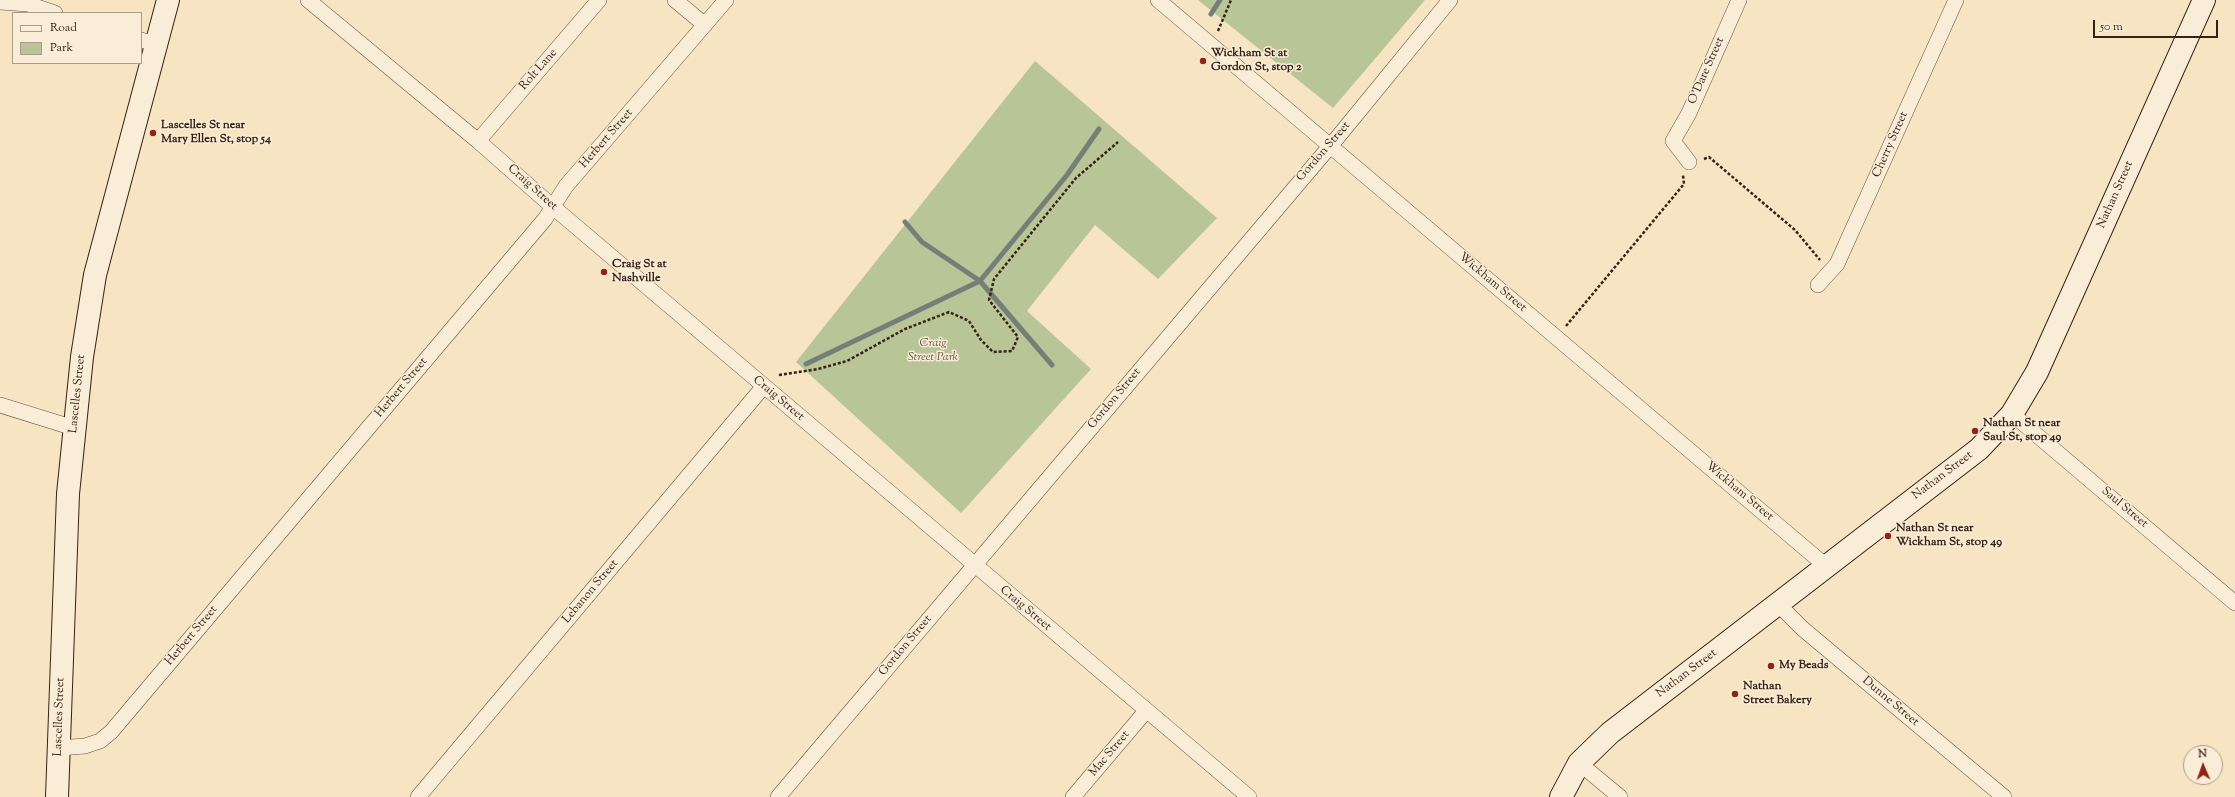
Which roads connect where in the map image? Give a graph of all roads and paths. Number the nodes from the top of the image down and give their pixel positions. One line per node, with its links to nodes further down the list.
1 (168, 0): 15 (street, Lascelles Street)
2 (308, 0): 17 (street, Craig Street)
3 (600, 0): 17 (street, Rolt Lane)
4 (675, 0): 14 (street)
5 (726, 0): 14 (street, Herbert Street)
6 (1158, 0): 16 (street, Wickham Street)
7 (1231, 0): 16 (path)
8 (1450, 0): 19 (street, Gordon Street)
9 (1739, 0): 20 (street, O'Dare Street)
10 (1956, 0): 22 (street, Cherry Street)
11 (2204, 0): 28 (street, Nathan Street)
12 (0, 2): 13 (street)
13 (52, 12)
14 (705, 25): 21 (street, Herbert Street)
15 (148, 42): 29 (street, Lascelles Street)
16 (1211, 45): 19 (street, Wickham Street)
17 (478, 141): 21 (street, Craig Street)
18 (1118, 142): 25 (path)
19 (1329, 146): 24 (street, Wickham Street); 30 (street, Gordon Street)
20 (1689, 162): 22 (path); 24 (path)
21 (553, 207): 26 (street, Craig Street); 35 (street, Herbert Street)
22 (1831, 272): 23 (street, Cherry Street)
23 (1818, 285)
24 (1557, 338): 31 (street, Wickham Street)
25 (779, 375)
26 (764, 386): 30 (street, Craig Street); 38 (street, Lebanon Street)
27 (0, 405): 29 (street)
28 (2012, 414): 31 (street, Nathan Street); 32 (street, Saul Street)
29 (74, 428): 35 (street, Lascelles Street)
30 (974, 566): 34 (street, Craig Street); 39 (street, Gordon Street)
31 (1826, 566): 33 (street, Nathan Street)
32 (2235, 603)
33 (1778, 604): 36 (street, Nathan Street); 44 (street, Dunne Street)
34 (1146, 711): 40 (street, Mac Street); 41 (street, Craig Street)
35 (59, 748): 37 (street, Lascelles Street)
36 (1580, 764): 42 (street, Nathan Street); 43 (street)
37 (57, 797)
38 (418, 797)
39 (778, 797)
40 (1073, 797)
41 (1249, 797)
42 (1561, 797)
43 (1620, 797)
44 (2004, 797)

